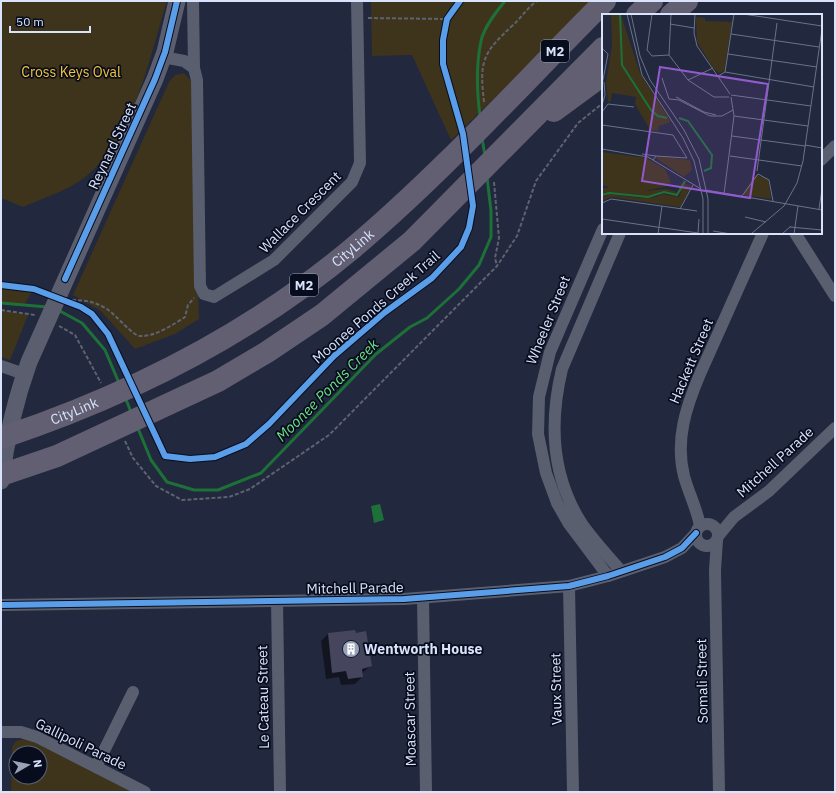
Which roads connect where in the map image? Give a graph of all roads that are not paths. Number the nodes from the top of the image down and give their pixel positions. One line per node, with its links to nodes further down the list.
1 (177, 1): 10 (street, Reynard Street)
2 (193, 1): 11 (street)
3 (357, 1): 11 (street, Wallace Crescent)
4 (605, 1): 24 (highway, CityLink / M2)
5 (652, 1): 7 (highway)
6 (687, 1): 8 (highway)
7 (638, 14)
8 (672, 14)
9 (602, 49): 13 (highway, M2)
10 (163, 57): 11 (street); 22 (street, Reynard Street)
11 (194, 68)
12 (602, 76): 13 (highway)
13 (512, 140): 25 (highway, M2)
14 (835, 146): 15 (street)
15 (822, 159)
16 (602, 231): 32 (street, Wheeler Street)
17 (620, 234): 31 (street)
18 (763, 234): 27 (street, Hackett Street)
19 (797, 234): 20 (street)
20 (835, 296)
21 (1, 366): 22 (street)
22 (24, 374): 26 (street, Reynard Street)
23 (835, 428): 27 (street, Mitchell Parade)
24 (1, 438)
25 (1, 475)
26 (1, 481)
27 (709, 530): 28 (street); 29 (street, Mitchell Parade); 30 (street, Somali Street)
28 (704, 545): 29 (street, Mitchell Parade); 30 (street, Somali Street)
29 (682, 548): 31 (street, Mitchell Parade)
30 (715, 570): 44 (street, Somali Street)
31 (621, 571): 32 (street, Mitchell Parade)
32 (608, 576): 33 (street, Mitchell Parade)
33 (569, 586): 34 (street, Mitchell Parade); 43 (street, Vaux Street)
34 (423, 598): 35 (street, Mitchell Parade); 42 (street, Moascar Street)
35 (277, 601): 36 (street, Mitchell Parade); 41 (street, Le Cateau Street)
36 (1, 605)
37 (133, 692): 39 (street)
38 (1, 732): 39 (street, Gallipoli Parade)
39 (96, 767): 40 (street, Gallipoli Parade)
40 (145, 792)
41 (280, 792)
42 (426, 792)
43 (572, 792)
44 (719, 792)

